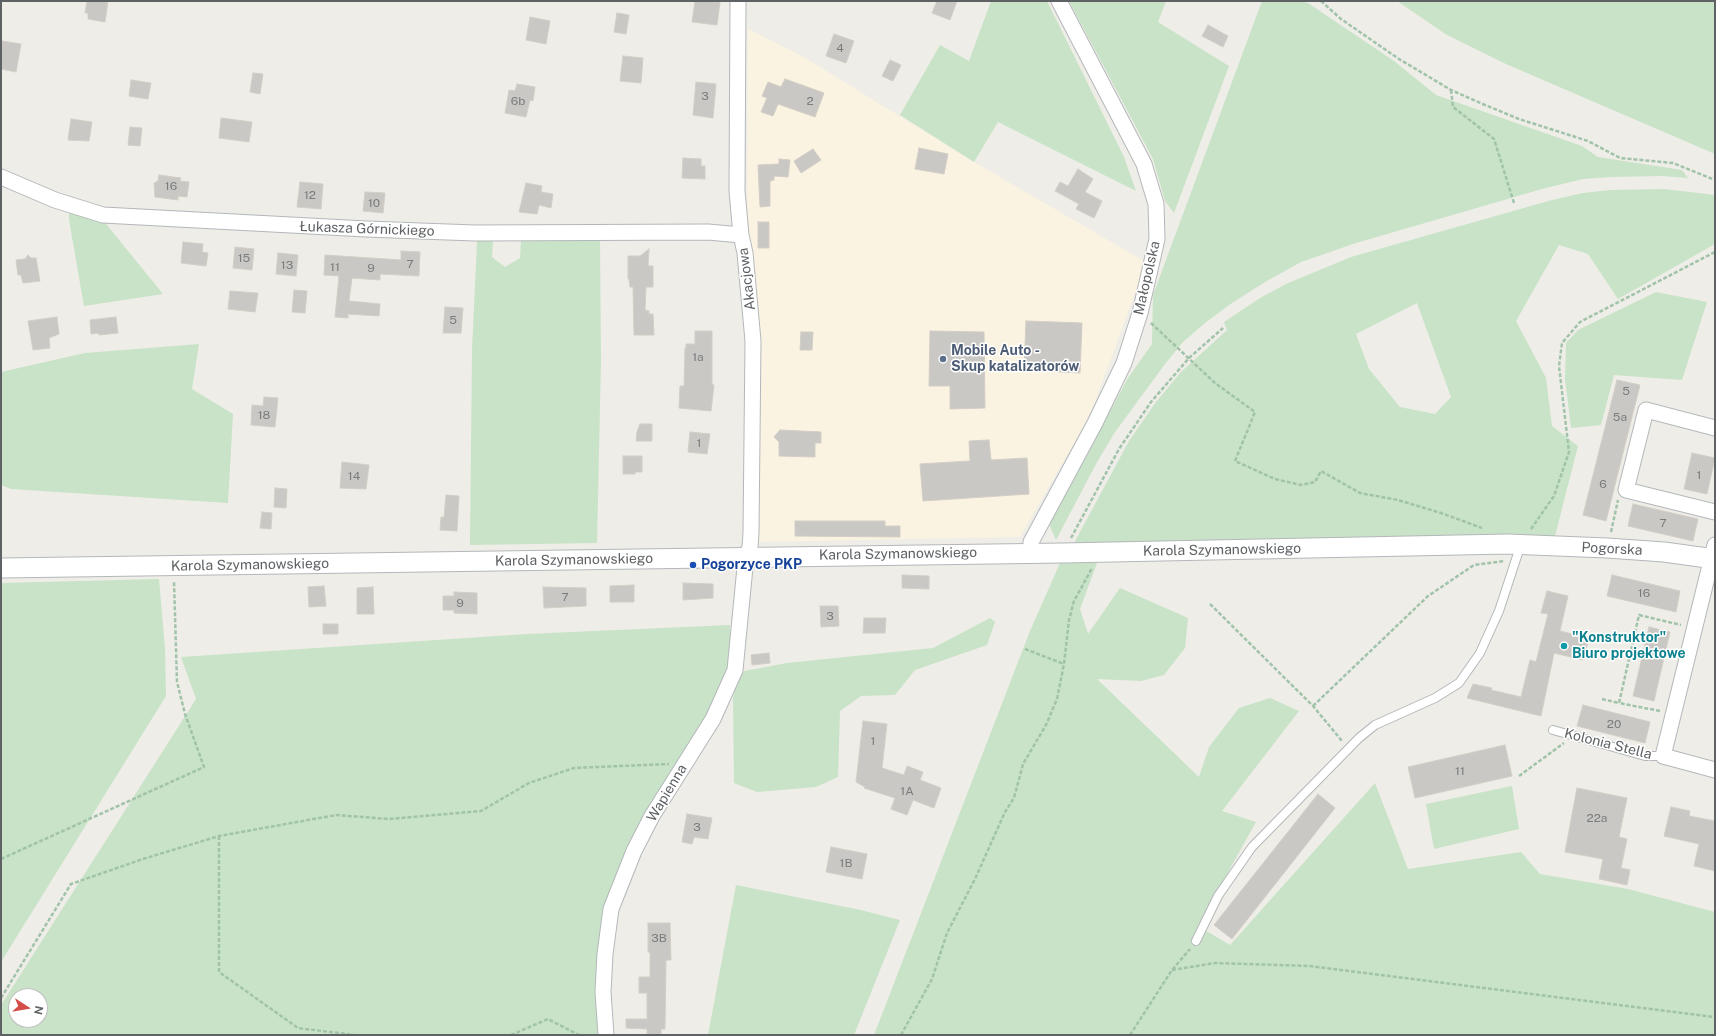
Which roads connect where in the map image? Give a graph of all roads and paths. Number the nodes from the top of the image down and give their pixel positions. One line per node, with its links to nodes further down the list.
1 (738, 1): 8 (street, Akacjowa)
2 (1059, 1): 10 (street, Małopolska)
3 (1321, 1): 4 (path)
4 (1451, 90): 6 (path); 7 (path)
5 (1, 177): 8 (street, Łukasza Górnickiego)
6 (1715, 180)
7 (1514, 203)
8 (741, 235): 23 (street, Akacjowa)
9 (1715, 252): 19 (path)
10 (1140, 313): 12 (path); 20 (street, Małopolska)
11 (1223, 328): 12 (path)
12 (1189, 358): 16 (path); 17 (path)
13 (1715, 428): 14 (street)
14 (1626, 490): 15 (street); 18 (path)
15 (1715, 512)
16 (1485, 530)
17 (1074, 533)
18 (1610, 534)
19 (1515, 549): 21 (street, Karola Szymanowskiego); 22 (street, Pogorska); 32 (path); 36 (lane)
20 (1031, 552): 21 (street, Karola Szymanowskiego); 23 (street, Karola Szymanowskiego)
21 (1096, 552): 29 (path)
22 (1714, 554): 27 (street, Kolonia Stella)
23 (746, 557): 24 (street, Karola Szymanowskiego); 38 (street, Wapienna)
24 (174, 566): 25 (street, Karola Szymanowskiego); 42 (path)
25 (1, 568)
26 (1210, 604): 32 (path)
27 (1695, 629): 31 (path); 33 (street, Kolonia Stella)
28 (1025, 649): 29 (path)
29 (1064, 664): 51 (path)
30 (1602, 698): 31 (path)
31 (1619, 702): 33 (path)
32 (1313, 706): 36 (path)
33 (1673, 714): 37 (street, Kolonia Stella)
34 (1554, 730): 35 (lane, Kolonia Stella)
35 (1574, 736): 37 (lane, Kolonia Stella); 40 (path)
36 (1349, 749): 43 (lane)
37 (1663, 756): 39 (street, Kolonia Stella)
38 (684, 763): 41 (path); 50 (street, Wapienna)
39 (1715, 770)
40 (1519, 776)
41 (219, 836): 45 (path); 47 (path)
42 (1, 859)
43 (1196, 941): 44 (path)
44 (1172, 970): 46 (path); 52 (path)
45 (1, 998)
46 (1715, 1016)
47 (354, 1035)
48 (511, 1035): 49 (path)
49 (579, 1035)
50 (606, 1035)
51 (901, 1035)
52 (1130, 1035)

